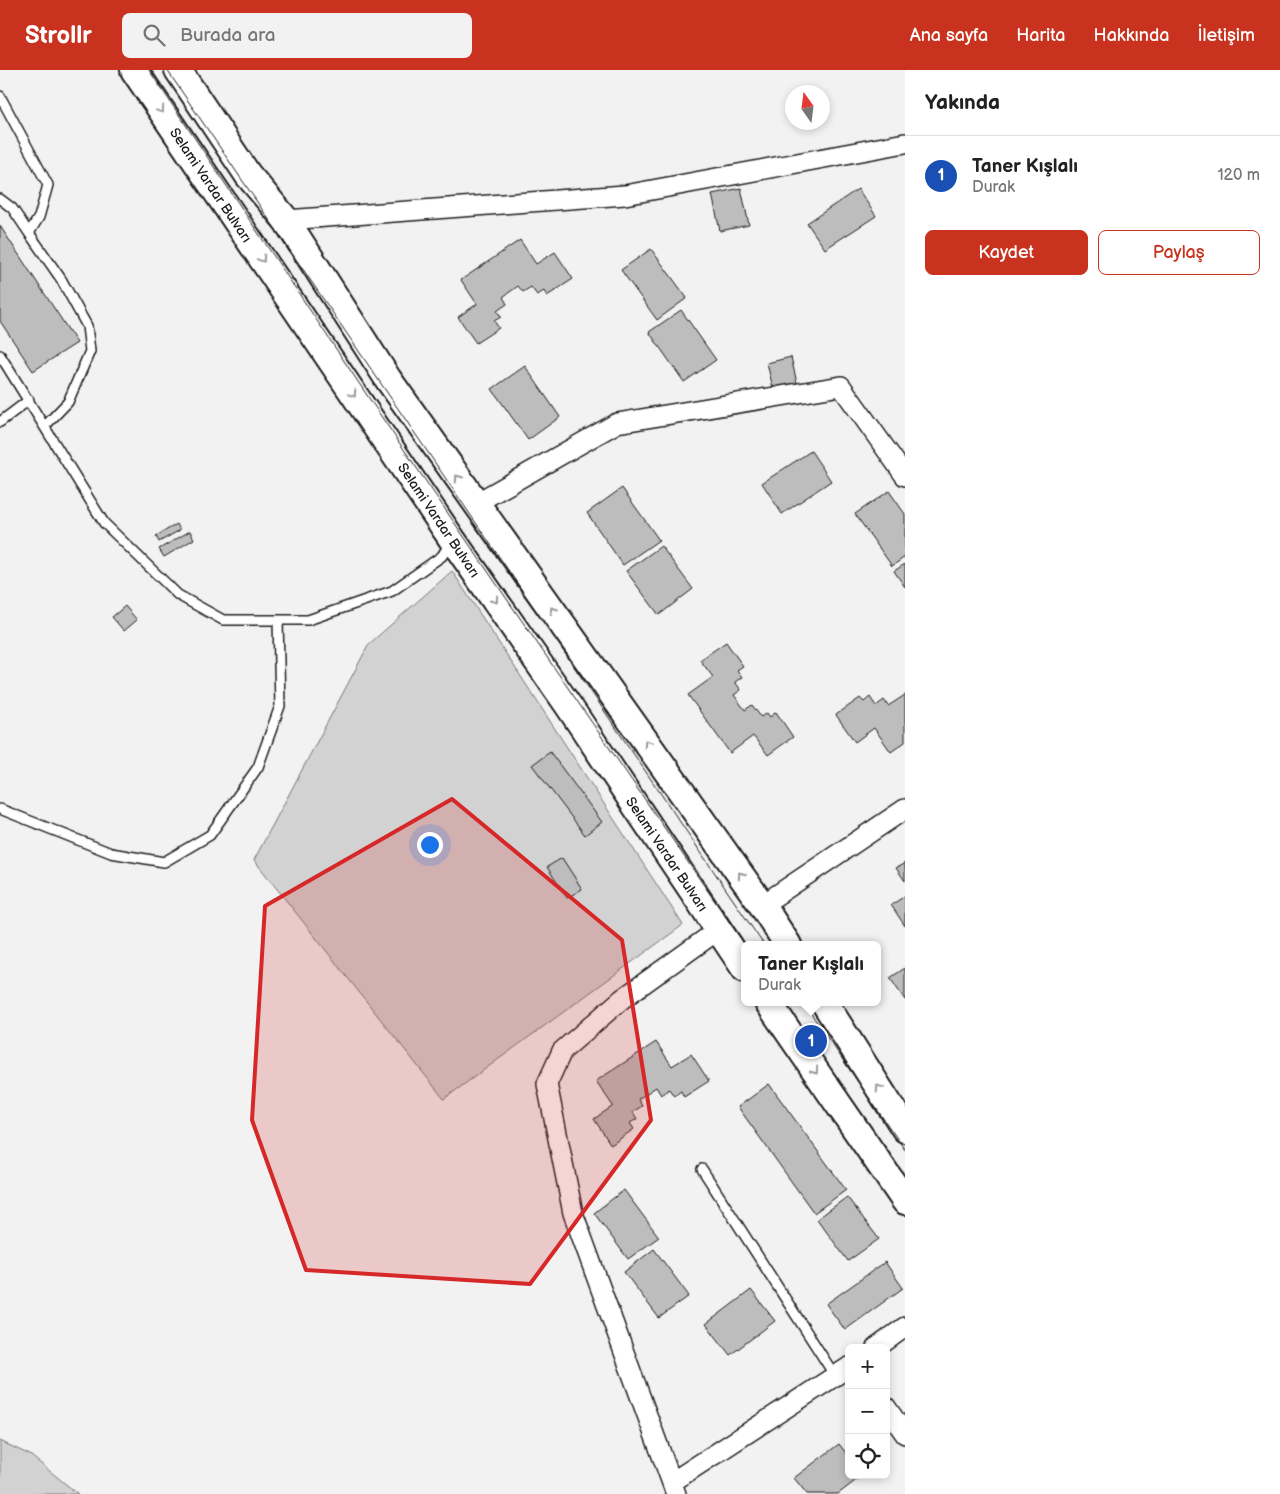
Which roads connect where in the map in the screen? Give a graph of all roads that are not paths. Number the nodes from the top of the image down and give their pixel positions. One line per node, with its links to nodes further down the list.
1 (134, 70): 14 (main road, Selami Vardar Bulvarı, one-way to 14)
2 (178, 70): 6 (main road)
3 (0, 96): 7 (lane)
4 (905, 142): 6 (street)
5 (0, 199): 7 (lane)
6 (286, 220): 13 (main road, one-way to 6)
7 (29, 233): 11 (lane)
8 (0, 355): 9 (lane)
9 (29, 400): 10 (lane); 11 (lane)
10 (0, 422)
11 (45, 426): 15 (lane)
12 (905, 476): 13 (street)
13 (476, 503): 18 (main road, one-way to 13)
14 (452, 539): 15 (lane); 19 (main road, Selami Vardar Bulvarı, one-way to 19)
15 (278, 620): 16 (lane)
16 (0, 809)
17 (905, 809): 18 (street)
18 (762, 905): 20 (main road)
19 (718, 930): 21 (main road, Selami Vardar Bulvarı); 32 (street)
20 (785, 941)
21 (741, 963)
22 (771, 1006): 26 (main road, one-way to 26)
23 (827, 1006): 24 (main road, one-way to 23)
24 (905, 1129)
25 (702, 1169): 29 (lane)
26 (905, 1201)
27 (905, 1327): 28 (street)
28 (882, 1344)
29 (842, 1372): 32 (street)
30 (890, 1413): 31 (street)
31 (905, 1434)
32 (674, 1488)

